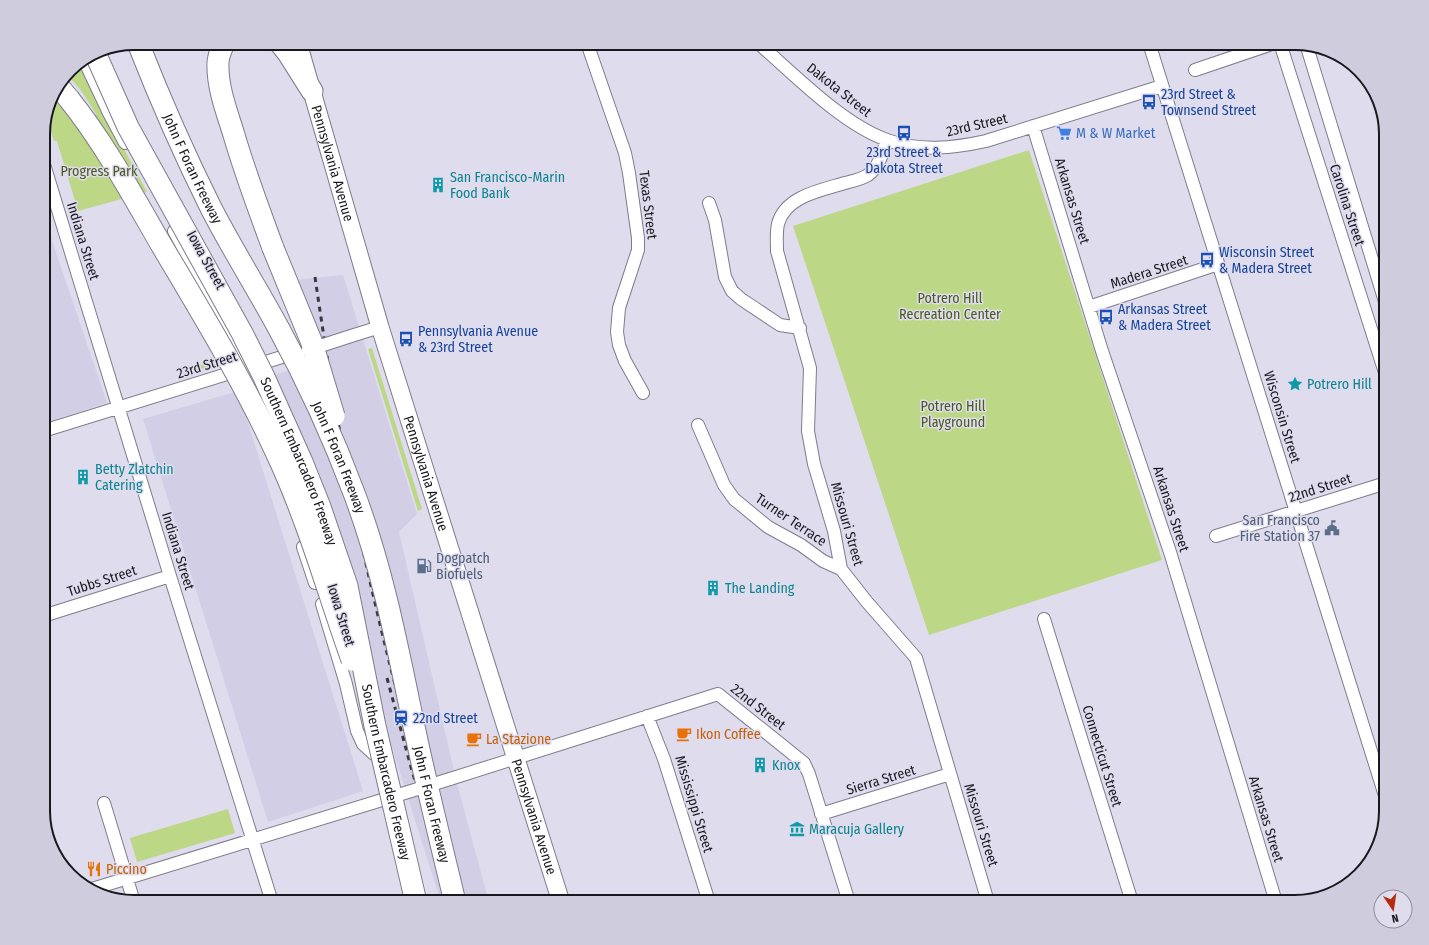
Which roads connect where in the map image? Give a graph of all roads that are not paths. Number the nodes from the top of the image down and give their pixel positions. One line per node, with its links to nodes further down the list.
1 (141, 50): 35 (highway, John F Foran Freeway, bridge)
2 (220, 50): 35 (highway, bridge)
3 (286, 50): 15 (highway)
4 (300, 50): 15 (main road, Pennsylvania Avenue)
5 (589, 50): 28 (street, Texas Street)
6 (766, 50): 18 (street, Dakota Street)
7 (1151, 50): 14 (street, Wisconsin Street)
8 (1254, 50): 13 (street)
9 (1282, 50): 26 (street, Carolina Street)
10 (1307, 51): 22 (street, Carolina Street)
11 (98, 59): 41 (highway, Southern Embarcadero Freeway, bridge)
12 (86, 65): 27 (street, Iowa Street)
13 (1195, 70)
14 (1162, 86): 17 (street, 23rd Street); 21 (street, Wisconsin Street)
15 (312, 91): 24 (main road, Pennsylvania Avenue)
16 (64, 93): 41 (highway, bridge)
17 (1033, 126): 18 (street, 23rd Street); 23 (street, Arkansas Street)
18 (887, 140): 25 (street, Missouri Street)
19 (50, 184): 29 (street, Indiana Street)
20 (709, 203): 25 (street)
21 (1218, 264): 23 (street, Madera Street); 33 (street, Wisconsin Street)
22 (1379, 282)
23 (1089, 307): 60 (street, Arkansas Street)
24 (380, 327): 27 (street, 23rd Street, bridge); 42 (main road, Pennsylvania Avenue)
25 (800, 328): 36 (street, Missouri Street)
26 (1379, 354)
27 (248, 368): 29 (street, 23rd Street); 45 (street, Iowa Street)
28 (643, 393)
29 (119, 408): 31 (street, 23rd Street); 37 (street, Indiana Street)
30 (698, 424): 36 (street, Turner Terrace)
31 (50, 429)
32 (1379, 485): 33 (street, 22nd Street)
33 (1296, 511): 34 (street, 22nd Street); 44 (street, Wisconsin Street)
34 (1216, 536)
35 (369, 538): 54 (highway, John F Foran Freeway, bridge)
36 (842, 569): 43 (street, Missouri Street)
37 (170, 576): 38 (street, Tubbs Street); 48 (street, Indiana Street)
38 (50, 614)
39 (1044, 619): 59 (street, Connecticut Street)
40 (647, 716): 42 (street, 22nd Street); 47 (street, 22nd Street); 56 (street, Mississippi Street)
41 (375, 726): 53 (highway, Southern Embarcadero Freeway, bridge)
42 (516, 758): 45 (street, 22nd Street, bridge); 55 (main road, Pennsylvania Avenue)
43 (950, 774): 47 (street, Sierra Street); 58 (street, Missouri Street)
44 (1379, 777)
45 (392, 797): 48 (street, 22nd Street)
46 (104, 803): 49 (street)
47 (821, 814): 57 (street)
48 (253, 839): 49 (street, 22nd Street); 52 (street, Indiana Street)
49 (127, 878): 50 (street, 22nd Street); 51 (street)
50 (99, 887)
51 (132, 895)
52 (270, 895)
53 (414, 895)
54 (453, 895)
55 (559, 895)
56 (707, 895)
57 (847, 895)
58 (986, 895)
59 (1130, 895)
60 (1274, 895)

